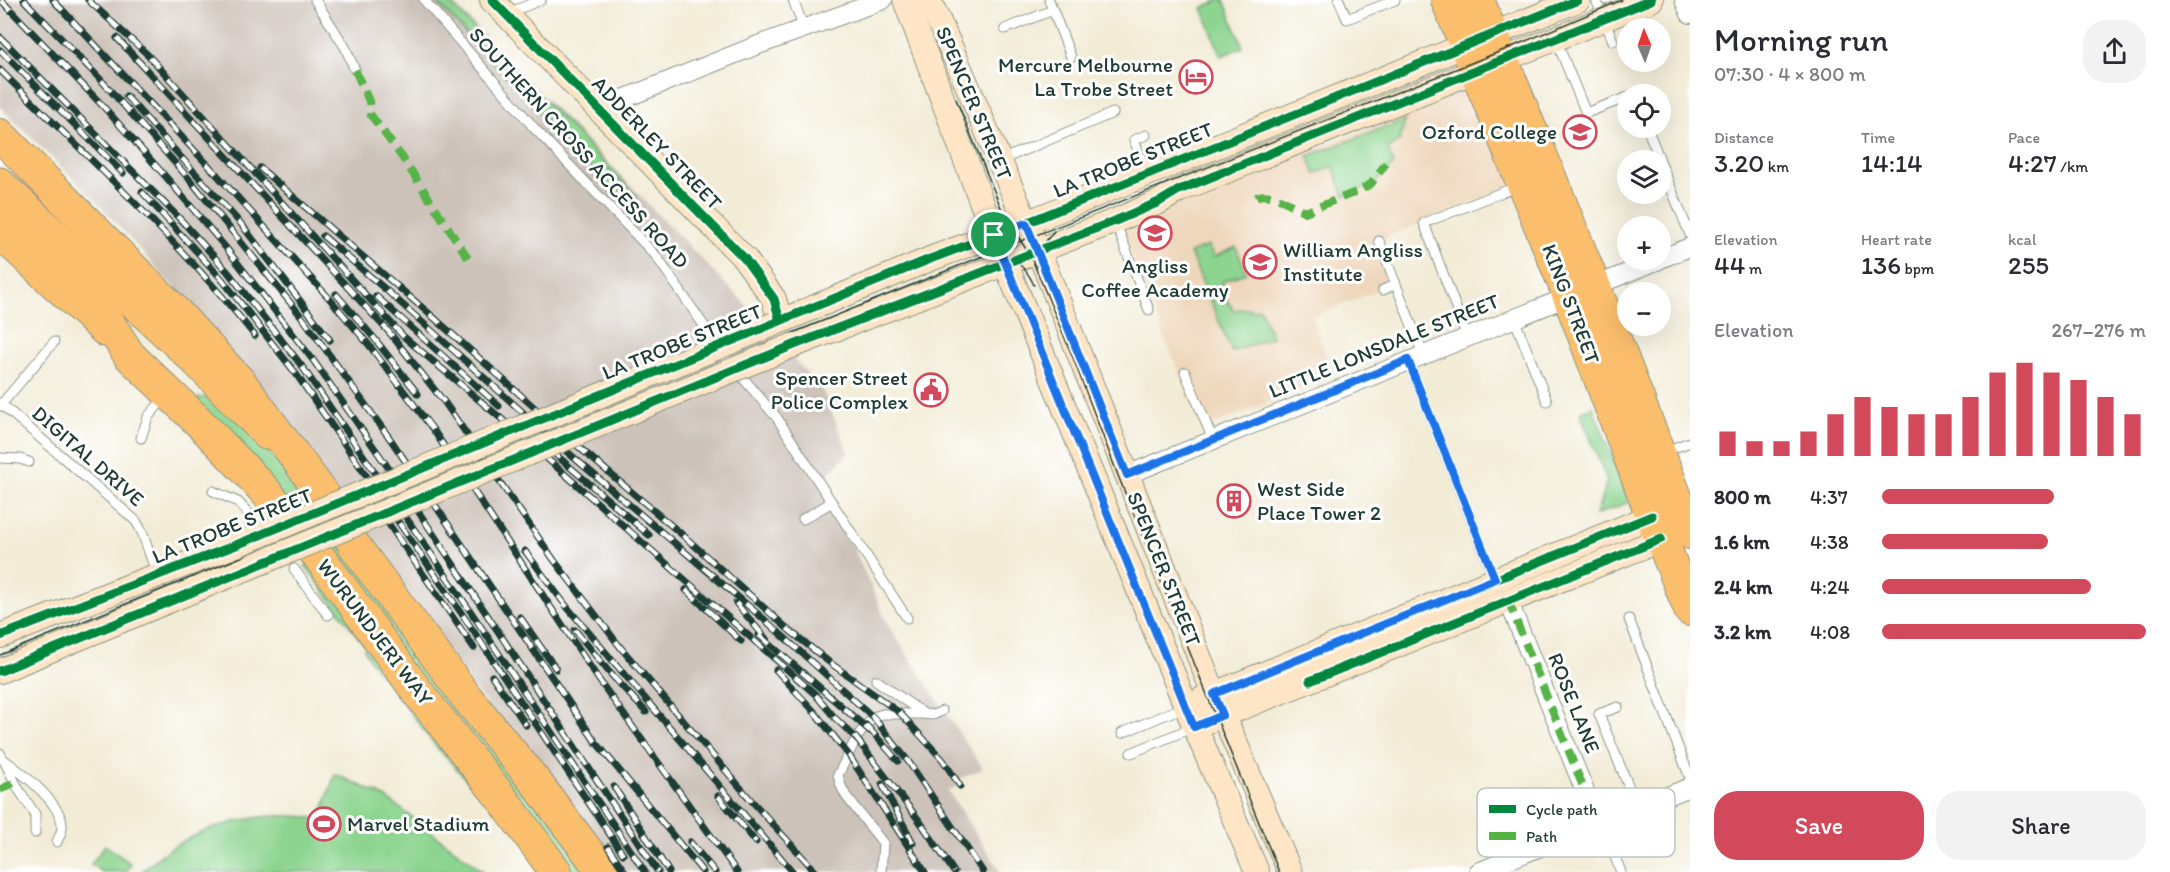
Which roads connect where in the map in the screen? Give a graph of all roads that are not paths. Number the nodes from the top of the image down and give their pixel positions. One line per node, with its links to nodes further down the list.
1 (315, 0): 25 (lane)
2 (424, 0): 75 (lane, SOUTHERN CROSS ACCESS ROAD)
3 (542, 0): 16 (lane)
4 (793, 0): 20 (lane)
5 (883, 0): 20 (street)
6 (905, 0): 39 (street, SPENCER STREET)
7 (929, 0): 31 (street, SPENCER STREET)
8 (1049, 0): 17 (lane)
9 (1339, 0): 10 (lane)
10 (1395, 0)
11 (1447, 0): 23 (highway, KING STREET)
12 (1478, 0): 23 (highway, KING STREET)
13 (1578, 0): 23 (street, LA TROBE STREET)
14 (1651, 0): 19 (street, LA TROBE STREET)
15 (1684, 0): 18 (street)
16 (499, 7): 27 (street, ADDERLEY STREET)
17 (1053, 10): 21 (lane); 24 (lane)
18 (1690, 14)
19 (1605, 20): 22 (street, LA TROBE STREET)
20 (804, 28): 27 (street)
21 (1005, 29)
22 (1555, 39): 23 (street, LA TROBE STREET); 26 (lane)
23 (1484, 53): 32 (street, LA TROBE STREET); 34 (highway, KING STREET); 37 (street, LA TROBE STREET); 51 (highway, KING STREET)
24 (1071, 57)
25 (356, 70)
26 (1617, 100)
27 (598, 109): 46 (street, ADDERLEY STREET)
28 (1113, 113): 31 (lane)
29 (0, 135): 79 (highway, WURUNDJERI WAY)
30 (1146, 135): 32 (lane)
31 (999, 161): 38 (street, SPENCER STREET)
32 (1147, 174): 38 (street, LA TROBE STREET)
33 (0, 182): 60 (main road, WURUNDJERI WAY)
34 (1523, 184): 51 (highway, KING STREET); 56 (lane)
35 (1671, 188): 40 (lane)
36 (0, 199): 58 (highway, WURUNDJERI WAY)
37 (1115, 221): 44 (street, LA TROBE STREET); 53 (lane)
38 (1026, 223): 39 (street, LA TROBE STREET); 44 (street, SPENCER STREET)
39 (994, 235): 47 (street, SPENCER STREET); 52 (street, LA TROBE STREET)
40 (1690, 235)
41 (0, 236): 58 (main road, WURUNDJERI WAY)
42 (1379, 241): 49 (lane)
43 (1690, 247): 45 (street, LITTLE LONSDALE STREET)
44 (1037, 251): 47 (street, LA TROBE STREET); 72 (street, SPENCER STREET)
45 (1671, 255)
46 (745, 259): 52 (street, ADDERLEY STREET); 55 (street, ADDERLEY STREET)
47 (1005, 263): 73 (street, SPENCER STREET); 90 (street, LA TROBE STREET, bridge)
48 (1632, 270): 51 (street, LITTLE LONSDALE STREET)
49 (1396, 284): 50 (lane); 59 (lane)
50 (1383, 290)
51 (1581, 290): 54 (street, LITTLE LONSDALE STREET); 65 (highway, KING STREET)
52 (809, 309): 55 (street, LA TROBE STREET)
53 (1149, 310)
54 (1514, 318): 56 (street, LITTLE LONSDALE STREET); 63 (lane)
55 (777, 323): 80 (street, LA TROBE STREET, bridge)
56 (1467, 337): 59 (street, LITTLE LONSDALE STREET)
57 (54, 342): 64 (lane)
58 (129, 355): 62 (highway, WURUNDJERI WAY)
59 (1416, 357): 67 (street, LITTLE LONSDALE STREET); 82 (lane)
60 (196, 364): 62 (main road); 79 (main road, WURUNDJERI WAY)
61 (1185, 372): 67 (lane)
62 (169, 393): 66 (lane); 108 (highway, WURUNDJERI WAY)
63 (1547, 401)
64 (1, 404): 80 (lane, DIGITAL DRIVE)
65 (1631, 422): 69 (highway, KING STREET); 78 (highway, KING STREET)
66 (141, 438)
67 (1213, 440): 72 (street, LITTLE LONSDALE STREET)
68 (1690, 442): 69 (lane)
69 (1658, 454): 78 (highway, KING STREET)
70 (0, 458): 71 (lane)
71 (29, 462)
72 (1127, 475): 73 (street); 93 (street, SPENCER STREET)
73 (1097, 488): 97 (street, SPENCER STREET)
74 (213, 491): 76 (lane)
75 (832, 502): 77 (lane); 86 (lane, SOUTHERN CROSS ACCESS ROAD)
76 (252, 517)
77 (803, 519)
78 (1679, 522): 82 (street); 83 (highway, KING STREET)
79 (354, 545): 109 (highway, WURUNDJERI WAY)
80 (154, 566): 88 (street, LA TROBE STREET)
81 (294, 569): 85 (lane)
82 (1501, 590): 84 (street); 101 (street, ROSE LANE)
83 (1690, 610)
84 (1443, 613): 89 (street); 92 (street)
85 (328, 615)
86 (907, 618)
87 (1629, 620): 103 (lane)
88 (0, 636)
89 (1300, 658): 92 (street); 93 (street)
90 (0, 671)
91 (876, 680): 96 (lane)
92 (1310, 681): 93 (street)
93 (1219, 705): 97 (street); 112 (street, SPENCER STREET)
94 (1618, 707): 102 (lane)
95 (942, 711): 96 (lane)
96 (924, 714): 110 (lane)
97 (1190, 716): 98 (lane); 99 (lane); 111 (street, SPENCER STREET)
98 (1122, 732)
99 (1131, 753)
100 (2, 756): 104 (lane); 105 (lane)
101 (1584, 788)
102 (1629, 788)
103 (1688, 788)
104 (35, 833)
105 (57, 842)
106 (1515, 857): 113 (street)
107 (1614, 857): 114 (lane)
108 (556, 872)
109 (603, 872)
110 (881, 872)
111 (1257, 872)
112 (1290, 872)
113 (1478, 872)
114 (1621, 872)

